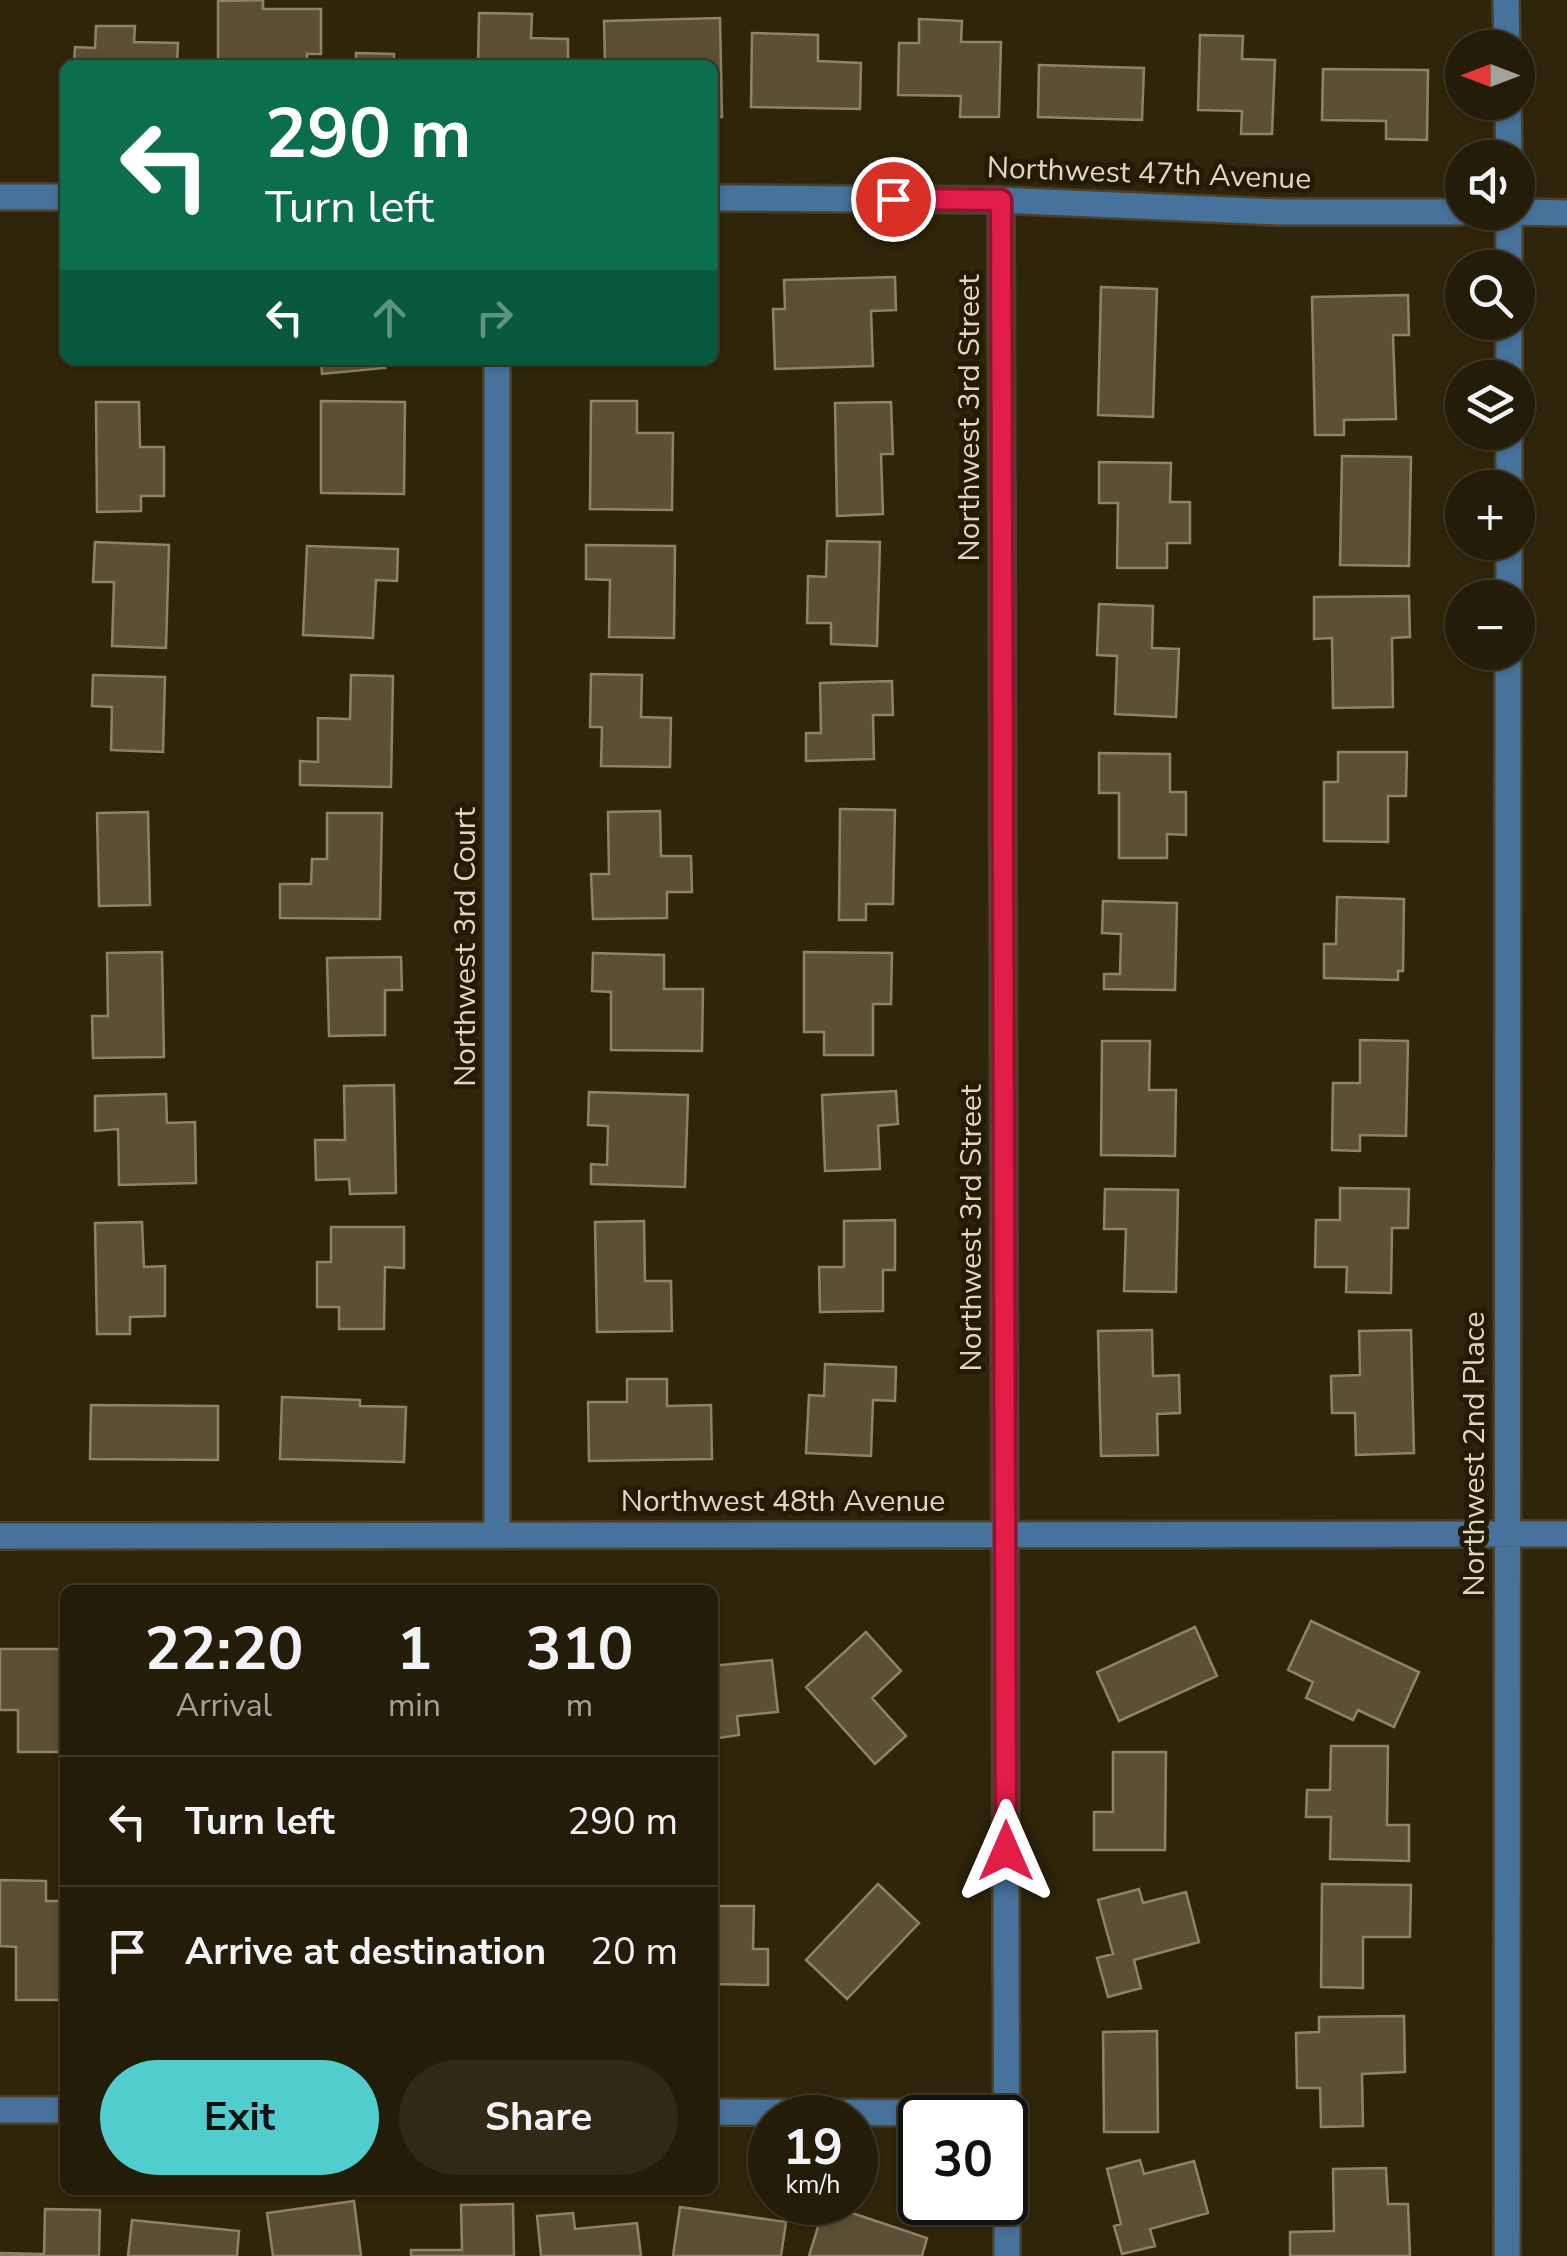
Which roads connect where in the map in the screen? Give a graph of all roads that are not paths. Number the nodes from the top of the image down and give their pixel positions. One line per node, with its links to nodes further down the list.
1 (1506, 0): 2 (street)
2 (1507, 30)
3 (0, 197): 4 (street)
4 (60, 197)
5 (718, 198): 6 (street, Northwest 47th Avenue)
6 (1001, 200): 7 (street, Northwest 47th Avenue); 12 (street, Northwest 3rd Street)
7 (1445, 212)
8 (1535, 212): 9 (street)
9 (1567, 213)
10 (497, 365): 13 (street, Northwest 3rd Court)
11 (1508, 670): 15 (street, Northwest 2nd Place)
12 (1004, 1533): 13 (street, Northwest 48th Avenue); 15 (street, Northwest 48th Avenue); 17 (street, Northwest 3rd Street)
13 (497, 1534): 16 (street, Northwest 48th Avenue)
14 (1567, 1534): 15 (street, Northwest 48th Avenue)
15 (1506, 1535): 24 (street, Northwest 2nd Place)
16 (0, 1536)
17 (1008, 2095)
18 (0, 2110): 19 (street)
19 (60, 2110)
20 (718, 2112): 21 (street)
21 (898, 2113)
22 (1006, 2225): 23 (street, Northwest 3rd Street)
23 (1006, 2256)
24 (1507, 2256)

